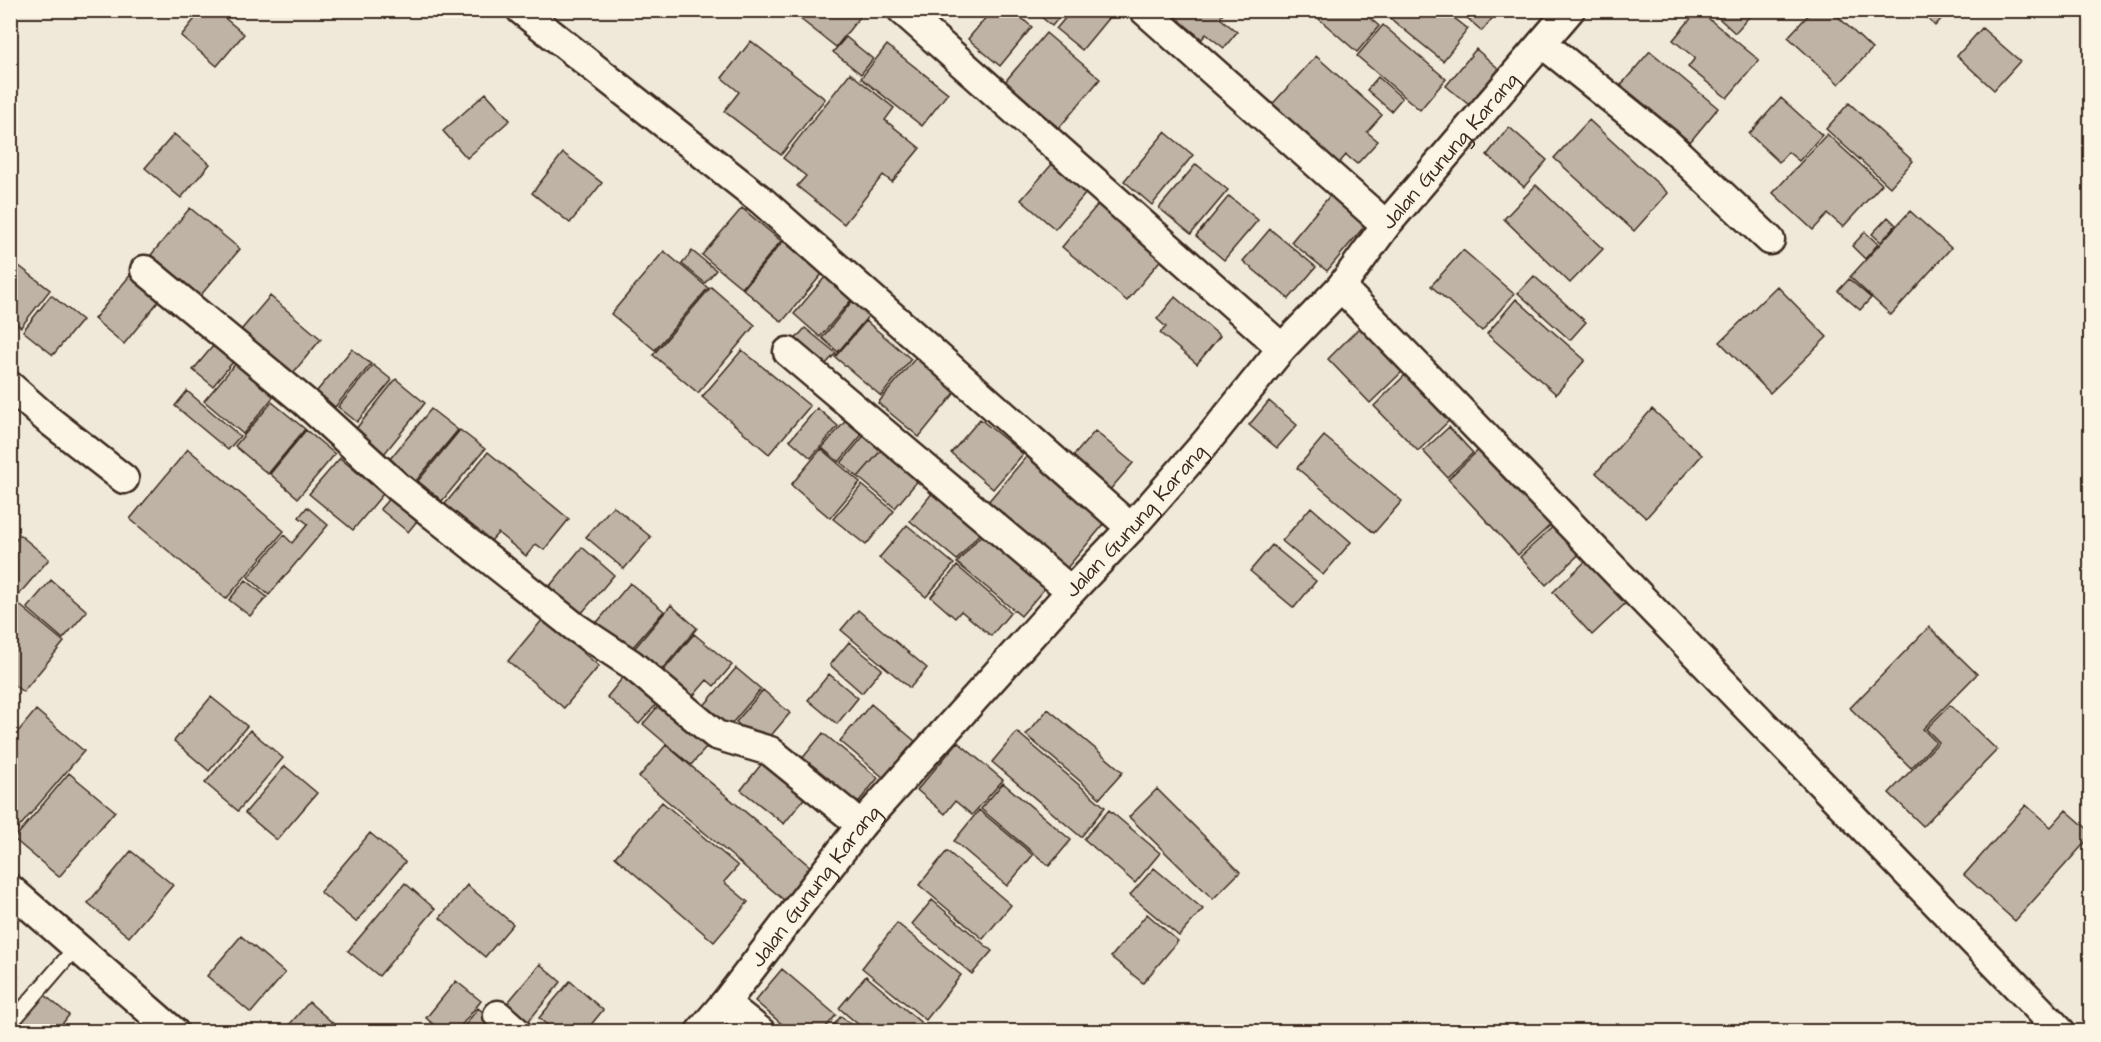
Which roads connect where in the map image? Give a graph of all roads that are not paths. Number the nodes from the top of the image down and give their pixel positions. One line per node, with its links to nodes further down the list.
1 (521, 10): 14 (street)
2 (902, 10): 10 (street)
3 (1144, 10): 6 (street)
4 (1569, 10): 5 (street, Jalan Gunung Karang)
5 (1542, 43): 6 (street, Jalan Gunung Karang); 7 (street)
6 (1386, 225): 9 (street, Jalan Gunung Karang)
7 (1770, 240)
8 (145, 270): 16 (street)
9 (1341, 287): 10 (street, Jalan Gunung Karang); 24 (street)
10 (1282, 348): 14 (street, Jalan Gunung Karang)
11 (788, 352): 15 (street)
12 (10, 387): 13 (street)
13 (124, 479)
14 (1131, 528): 15 (street, Jalan Gunung Karang)
15 (1071, 591): 16 (street, Jalan Gunung Karang)
16 (861, 825): 19 (street, Jalan Gunung Karang)
17 (10, 889): 18 (street)
18 (77, 946): 20 (lane); 21 (street)
19 (725, 1002): 22 (street, Jalan Gunung Karang); 23 (street)
20 (10, 1024)
21 (174, 1032)
22 (700, 1032)
23 (761, 1032)
24 (2061, 1032)

